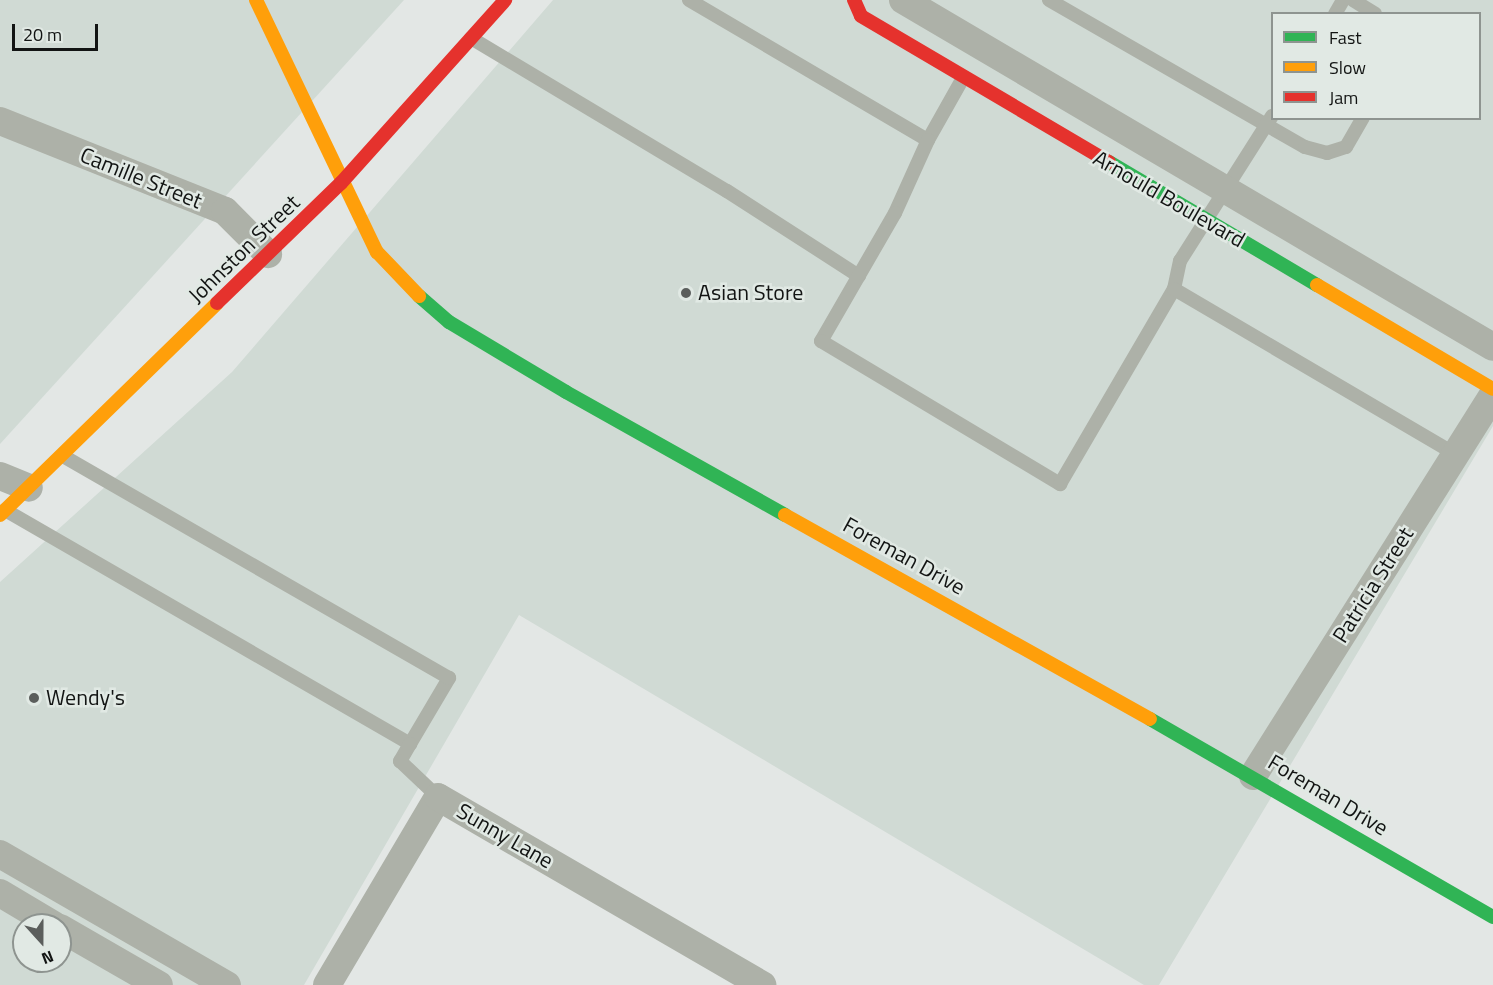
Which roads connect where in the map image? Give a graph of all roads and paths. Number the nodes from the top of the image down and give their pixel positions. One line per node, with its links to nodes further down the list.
1 (256, 0): 15 (street, Foreman Drive)
2 (505, 0): 9 (street, Johnston Street)
3 (689, 0): 14 (lane)
4 (854, 0): 10 (street, Arnould Boulevard)
5 (903, 0): 16 (street, Arnould Boulevard)
6 (1049, 0): 11 (lane)
7 (1353, 0): 8 (lane)
8 (1372, 12)
9 (471, 38): 15 (street, Johnston Street); 19 (lane)
10 (963, 78): 14 (lane); 17 (street, Arnould Boulevard)
11 (1270, 120): 12 (lane); 16 (lane)
12 (1362, 120)
13 (0, 121): 18 (street, Camille Street)
14 (928, 140): 19 (lane)
15 (341, 183): 18 (street, Johnston Street); 30 (street, Foreman Drive)
16 (1224, 190): 17 (lane); 21 (street, Arnould Boulevard)
17 (1206, 220): 20 (lane); 22 (street, Arnould Boulevard)
18 (268, 254): 25 (street, Johnston Street)
19 (859, 276): 20 (lane)
20 (1174, 289): 24 (lane)
21 (1493, 347)
22 (1493, 389)
23 (1493, 395): 24 (street, Patricia Street)
24 (1455, 454): 30 (street, Patricia Street)
25 (63, 456): 27 (street, Johnston Street); 29 (lane)
26 (0, 476): 27 (street)
27 (29, 488): 28 (street, Johnston Street)
28 (3, 513): 29 (lane)
29 (410, 744): 31 (lane)
30 (1253, 776): 37 (street, Foreman Drive)
31 (438, 797): 41 (street, Sunny Lane); 42 (street, Sunny Lane)
32 (0, 854): 33 (street)
33 (64, 891): 36 (street); 40 (street)
34 (3, 901): 35 (street)
35 (28, 913)
36 (58, 913)
37 (1493, 917)
38 (72, 935): 39 (street)
39 (159, 985)
40 (227, 985)
41 (327, 985)
42 (762, 985)

